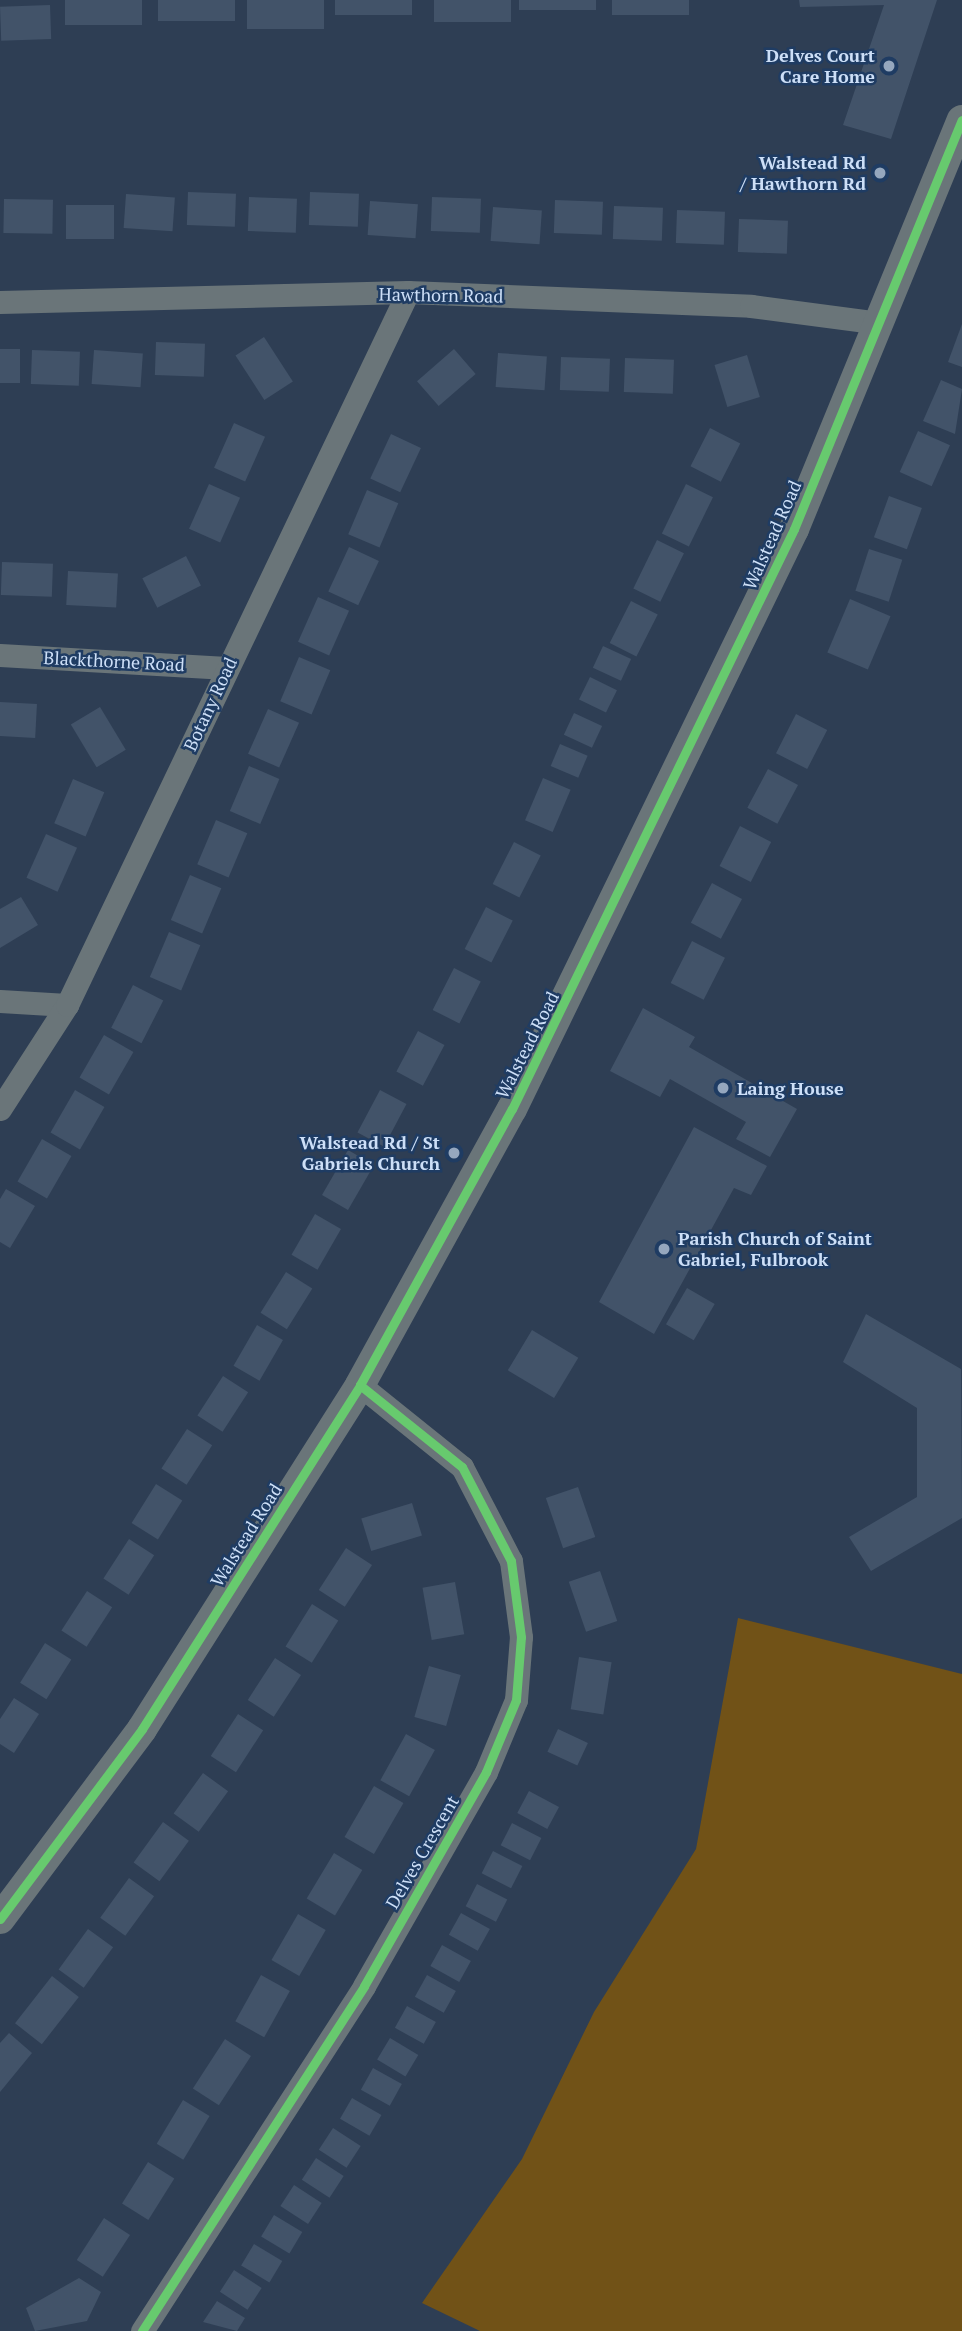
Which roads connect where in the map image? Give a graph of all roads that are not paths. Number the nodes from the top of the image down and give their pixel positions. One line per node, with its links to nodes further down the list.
1 (962, 120): 4 (street, Walstead Road)
2 (408, 292): 3 (street, Hawthorn Road); 4 (street, Hawthorn Road); 6 (street, Botany Road)
3 (0, 302)
4 (881, 323): 10 (street, Walstead Road)
5 (0, 655): 6 (street, Blackthorne Road)
6 (228, 668): 8 (street, Botany Road)
7 (0, 1001): 8 (street)
8 (67, 1005): 9 (street, Botany Road)
9 (0, 1109)
10 (359, 1385): 11 (street, Walstead Road); 12 (street, Delves Crescent)
11 (0, 1919)
12 (142, 2331)

